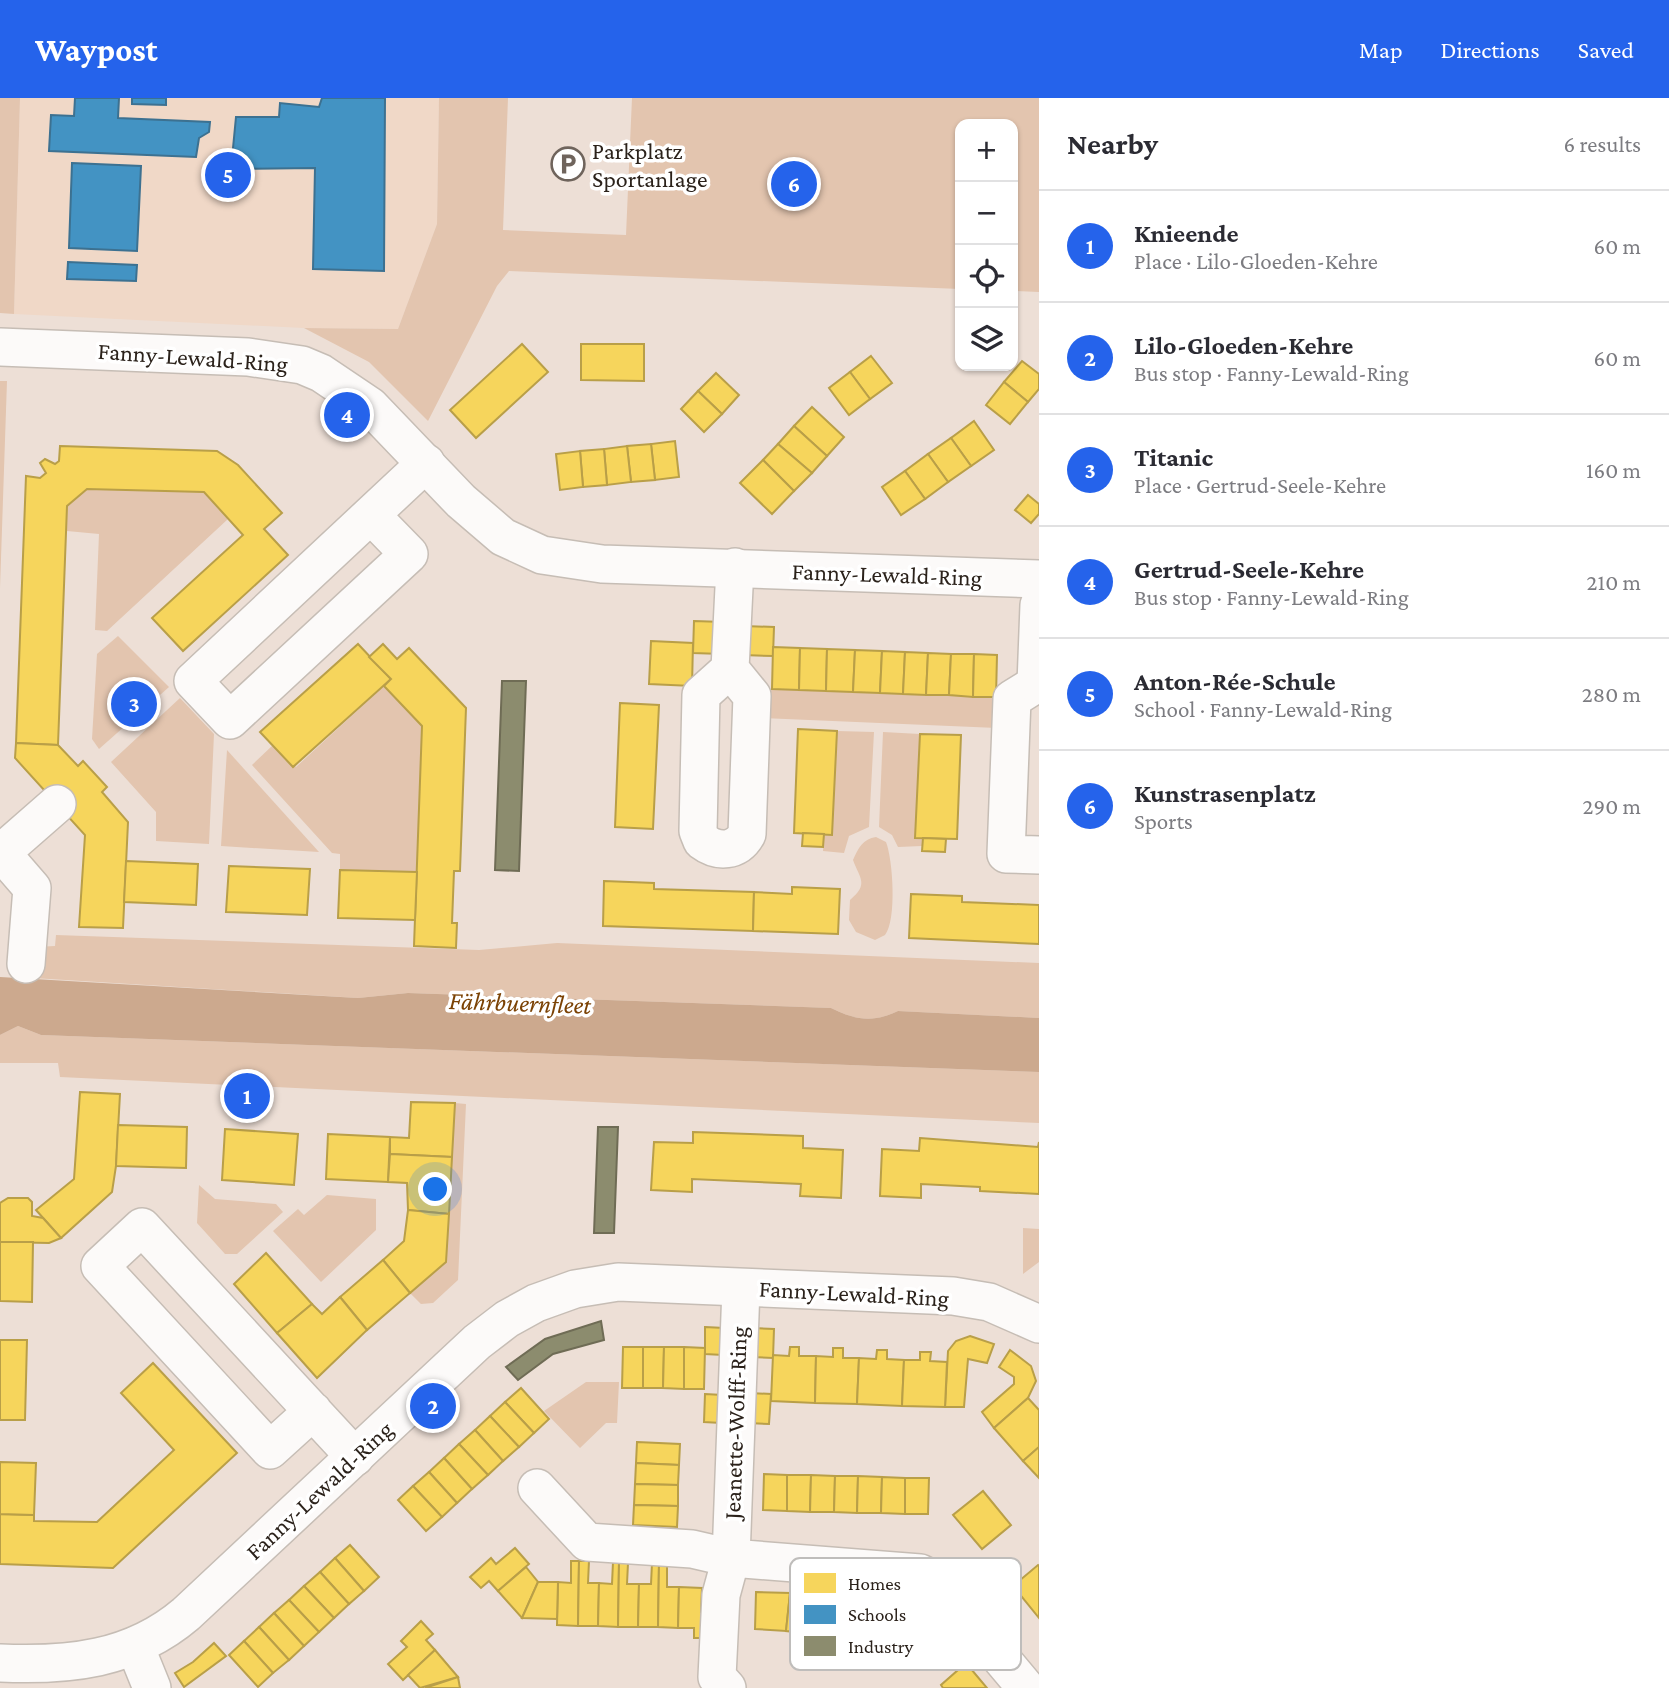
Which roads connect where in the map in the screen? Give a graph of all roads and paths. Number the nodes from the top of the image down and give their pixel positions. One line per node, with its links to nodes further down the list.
1 (0, 347): 2 (street, Fanny-Lewald-Ring)
2 (426, 463): 3 (street); 4 (street, Fanny-Lewald-Ring)
3 (372, 516): 3 (street)
4 (736, 567): 5 (street, Fanny-Lewald-Ring); 7 (street)
5 (1039, 579)
6 (1039, 605): 8 (street)
7 (730, 669)
8 (1037, 685): 11 (street)
9 (57, 804): 10 (street)
10 (1, 852): 12 (street)
11 (1039, 855)
12 (26, 964)
13 (741, 1288): 14 (street, Fanny-Lewald-Ring); 16 (street, Fanny-Lewald-Ring); 18 (street, Jeanette-Wolff-Ring)
14 (1039, 1324)
15 (313, 1412): 15 (street); 16 (street)
16 (355, 1457): 20 (street, Fanny-Lewald-Ring)
17 (537, 1488): 18 (street, Jeanette-Wolff-Ring)
18 (731, 1558): 19 (street, Jeanette-Wolff-Ring); 24 (street, Jeanette-Wolff-Ring)
19 (790, 1563)
20 (135, 1646): 21 (street, Fanny-Lewald-Ring); 23 (street)
21 (0, 1663)
22 (1011, 1670): 25 (street, Jeanette-Wolff-Ring)
23 (152, 1688)
24 (727, 1688)
25 (1026, 1688)

